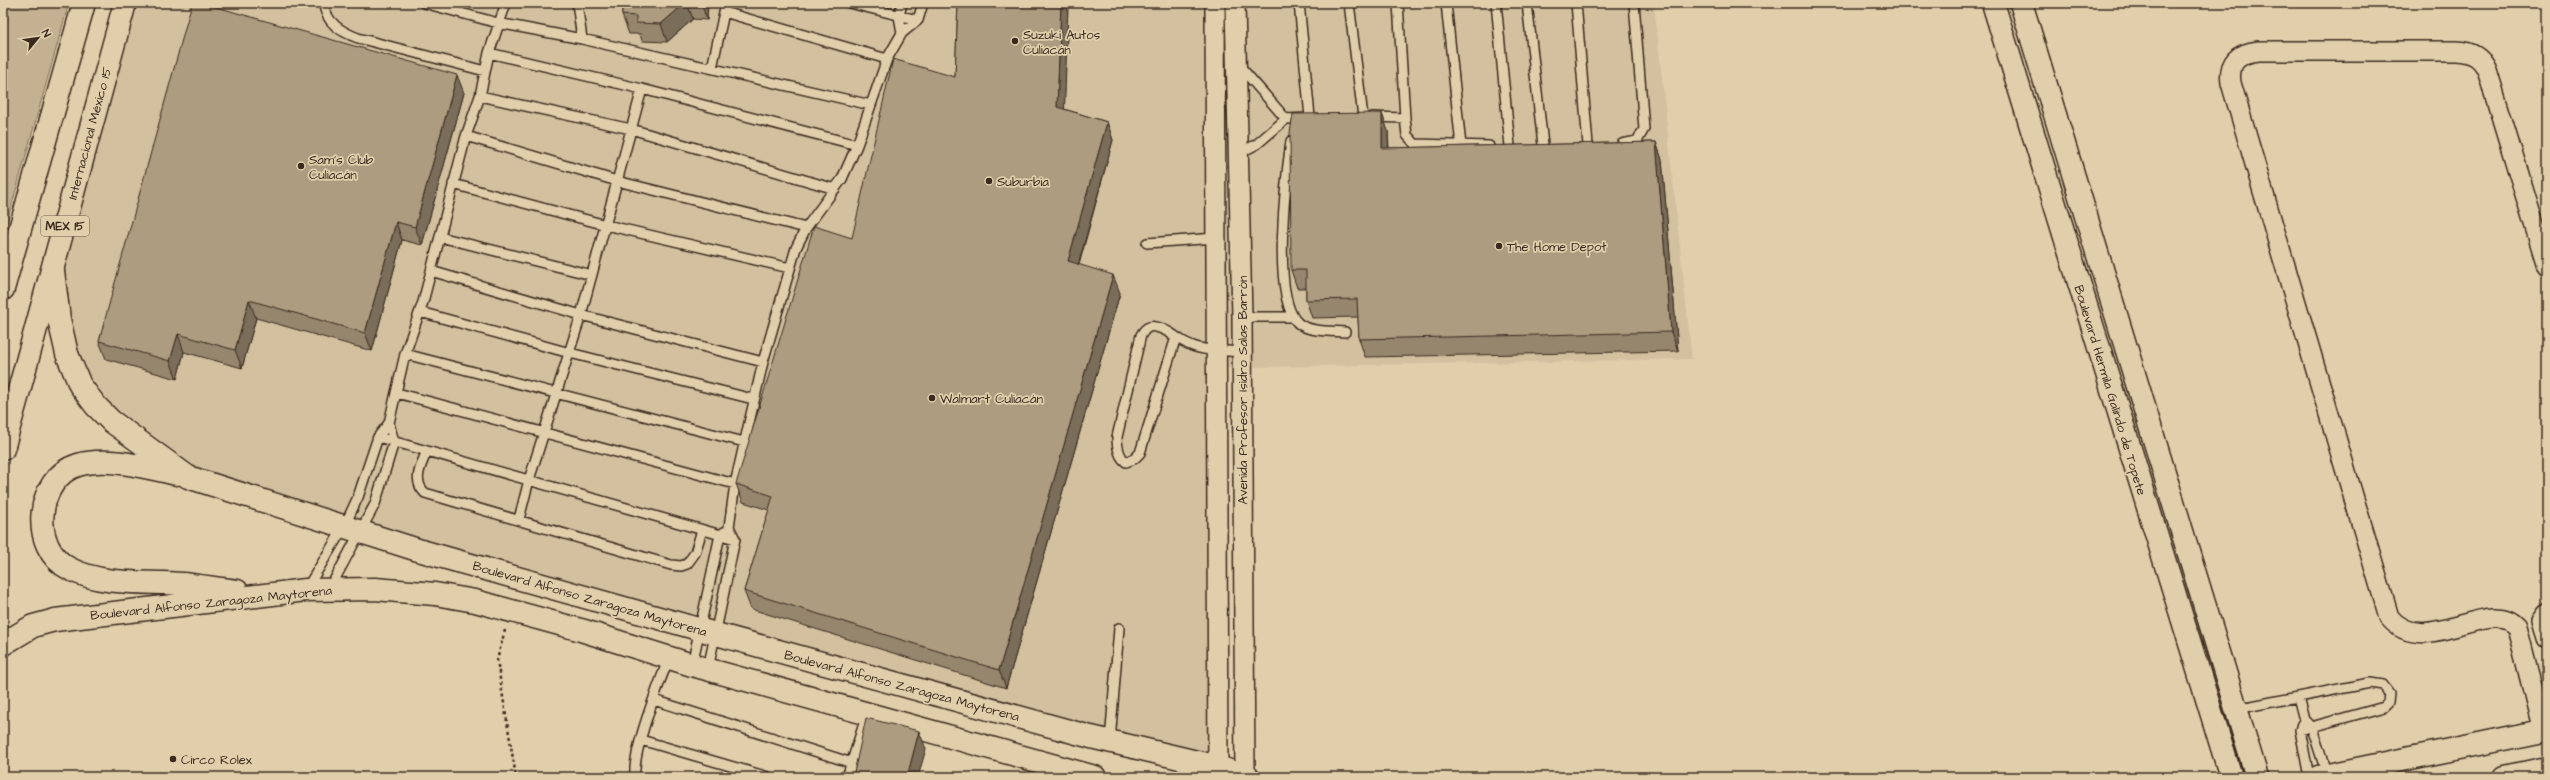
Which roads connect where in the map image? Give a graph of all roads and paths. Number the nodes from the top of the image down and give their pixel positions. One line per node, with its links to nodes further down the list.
1 (84, 3): 62 (street, MEX 15)
2 (125, 3): 27 (street, Internacional México 15 / MEX 15)
3 (133, 3): 27 (street)
4 (324, 3): 34 (lane)
5 (424, 3): 26 (lane)
6 (506, 3): 26 (lane)
7 (577, 3): 29 (lane)
8 (849, 3): 24 (lane)
9 (902, 3): 24 (lane)
10 (923, 3): 25 (lane)
11 (1215, 3): 55 (street, Avenida Profesor Isidro Salas Barrón)
12 (1235, 3): 32 (street, Avenida Profesor Isidro Salas Barrón)
13 (1299, 3): 38 (lane)
14 (1349, 3): 39 (lane)
15 (1398, 3): 39 (lane)
16 (1446, 3): 47 (lane)
17 (1496, 3): 47 (lane)
18 (1527, 3): 44 (lane)
19 (1576, 3): 45 (lane)
20 (1634, 3): 46 (lane)
21 (1992, 3): 124 (street, Boulevard Hermila Galindo de Topete)
22 (2021, 3): 106 (street, Boulevard Hermila Galindo de Topete)
23 (725, 7): 31 (lane); 33 (lane)
24 (899, 16): 25 (lane); 28 (lane)
25 (918, 20): 28 (lane)
26 (498, 23): 29 (lane); 30 (lane)
27 (119, 24): 59 (street, Internacional México 15 / MEX 15)
28 (902, 33): 31 (lane)
29 (582, 39): 33 (lane)
30 (489, 53): 34 (lane); 35 (lane)
31 (887, 59): 37 (lane)
32 (1236, 62): 40 (lane); 48 (street, Avenida Profesor Isidro Salas Barrón)
33 (712, 68): 37 (lane)
34 (485, 71): 36 (lane)
35 (642, 89): 41 (lane); 43 (lane)
36 (480, 96): 41 (lane); 42 (lane)
37 (871, 105): 43 (lane)
38 (1297, 118): 40 (lane); 66 (lane)
39 (1405, 118): 47 (lane)
40 (1286, 119): 48 (lane)
41 (632, 129): 49 (lane); 51 (lane)
42 (466, 136): 49 (lane); 50 (lane)
43 (857, 145): 51 (lane)
44 (1530, 145)
45 (1588, 145)
46 (1609, 145)
47 (1462, 146)
48 (1238, 154): 65 (street, Avenida Profesor Isidro Salas Barrón)
49 (618, 181): 52 (lane); 53 (lane)
50 (454, 184): 52 (lane); 54 (lane)
51 (835, 189): 53 (lane)
52 (606, 225): 58 (lane); 61 (lane)
53 (806, 228): 58 (lane)
54 (440, 237): 60 (lane); 61 (lane)
55 (1216, 238): 56 (lane); 69 (street, Avenida Profesor Isidro Salas Barrón)
56 (1147, 243)
57 (2547, 266): 111 (street)
58 (790, 268): 73 (lane)
59 (53, 271): 82 (street, Internacional México 15 / MEX 15); 84 (street, Boulevard Alfonso Zaragoza Maytorena)
60 (431, 271): 63 (lane); 64 (lane)
61 (592, 275): 64 (lane)
62 (3, 289)
63 (420, 312): 71 (lane); 72 (lane)
64 (581, 315): 71 (lane); 73 (lane)
65 (1242, 317): 66 (lane); 70 (street, Avenida Profesor Isidro Salas Barrón)
66 (1292, 317): 67 (lane)
67 (1345, 332)
68 (1176, 337): 68 (lane); 69 (lane)
69 (1217, 350): 70 (lane); 116 (street, Avenida Profesor Isidro Salas Barrón)
70 (1242, 352): 123 (street, Avenida Profesor Isidro Salas Barrón)
71 (570, 353): 75 (lane); 76 (lane)
72 (405, 354): 74 (lane); 75 (lane)
73 (763, 362): 76 (lane)
74 (397, 393): 77 (lane); 78 (lane)
75 (557, 393): 78 (lane); 81 (lane)
76 (753, 399): 81 (lane)
77 (390, 423): 79 (lane); 80 (lane)
78 (544, 434): 85 (lane); 86 (lane)
79 (378, 437): 80 (lane); 89 (lane)
80 (394, 442): 83 (lane); 89 (lane)
81 (744, 442): 86 (lane)
82 (3, 448)
83 (427, 451): 85 (lane); 87 (lane)
84 (188, 477): 89 (street, Boulevard Alfonso Zaragoza Maytorena); 95 (street)
85 (529, 480): 87 (lane); 90 (lane)
86 (735, 484): 88 (lane)
87 (519, 519): 90 (lane)
88 (729, 527): 91 (lane); 92 (lane)
89 (354, 528): 93 (lane); 94 (lane); 99 (street, Boulevard Alfonso Zaragoza Maytorena)
90 (702, 530): 91 (lane)
91 (720, 535): 92 (lane); 99 (lane)
92 (735, 539): 99 (lane)
93 (330, 588): 94 (street, Boulevard Alfonso Zaragoza Maytorena); 96 (street, Boulevard Alfonso Zaragoza Maytorena)
94 (306, 590): 95 (street, Boulevard Alfonso Zaragoza Maytorena)
95 (259, 594): 101 (street, Boulevard Alfonso Zaragoza Maytorena)
96 (510, 610): 102 (street, Boulevard Alfonso Zaragoza Maytorena); 118 (path)
97 (2547, 613): 100 (street)
98 (1119, 628): 113 (lane)
99 (708, 632): 103 (lane); 103 (lane); 113 (street, Boulevard Alfonso Zaragoza Maytorena)
100 (2547, 638)
101 (3, 644)
102 (669, 657): 103 (street, Boulevard Alfonso Zaragoza Maytorena); 105 (lane)
103 (700, 667): 107 (street, Boulevard Alfonso Zaragoza Maytorena)
104 (2298, 696): 106 (lane); 108 (lane); 109 (lane)
105 (654, 700): 112 (lane); 114 (lane)
106 (2236, 709): 125 (street, Boulevard Hermila Galindo de Topete)
107 (867, 714): 114 (lane); 122 (street, Boulevard Alfonso Zaragoza Maytorena)
108 (2304, 720): 109 (lane); 110 (lane)
109 (2312, 728): 110 (lane); 117 (lane)
110 (2300, 730): 117 (lane)
111 (2545, 731): 117 (street)
112 (641, 740): 119 (lane); 120 (lane)
113 (1110, 742): 116 (street, Boulevard Alfonso Zaragoza Maytorena)
114 (852, 763): 121 (lane)
115 (2547, 768): 126 (street)
116 (1218, 772): 123 (street, Boulevard Alfonso Zaragoza Maytorena)
117 (2318, 776)
118 (516, 777)
119 (635, 777)
120 (768, 777)
121 (847, 777)
122 (1095, 777)
123 (1246, 777)
124 (2231, 777)
125 (2257, 777)
126 (2505, 777)

